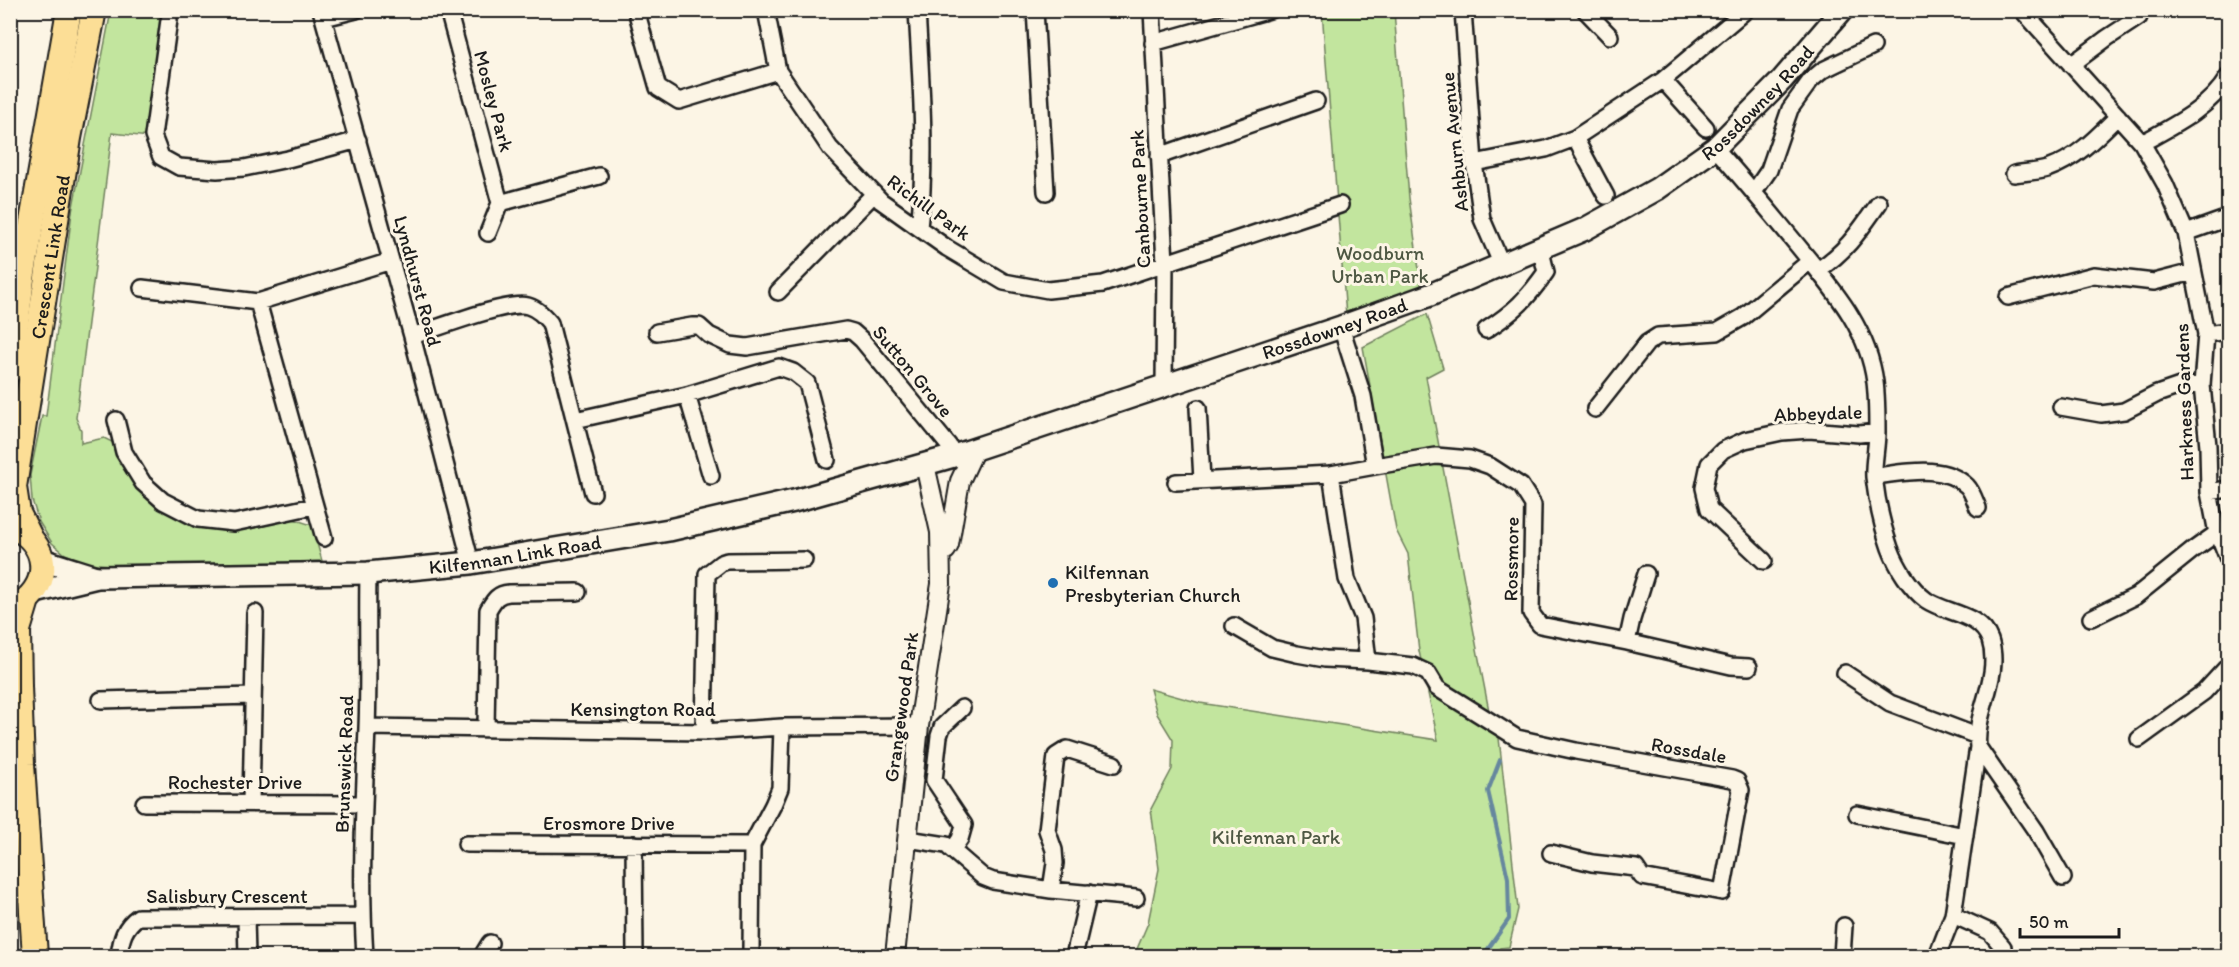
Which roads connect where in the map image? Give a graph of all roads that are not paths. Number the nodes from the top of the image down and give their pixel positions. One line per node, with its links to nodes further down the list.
1 (69, 10): 64 (highway, Crescent Link Road)
2 (94, 10): 90 (highway, Crescent Link Road)
3 (356, 10): 16 (street)
4 (448, 10): 42 (street, Mosley Park)
5 (636, 10): 23 (street)
6 (766, 10): 23 (street, Richill Park)
7 (917, 10): 45 (street)
8 (1035, 10): 37 (street)
9 (1152, 10): 20 (street, Canbourne Park)
10 (1270, 10): 20 (street)
11 (1463, 10): 34 (street, Ashburn Avenue)
12 (1585, 10): 19 (street)
13 (1746, 10): 25 (street)
14 (1842, 10): 32 (main road, Rossdowney Road)
15 (2022, 10): 22 (street, Harkness Gardens)
16 (323, 14): 30 (street, Lyndhurst Road)
17 (2139, 17): 22 (street)
18 (169, 20): 30 (street)
19 (1610, 36)
20 (1153, 43): 33 (street, Canbourne Park)
21 (1873, 45): 38 (street)
22 (2071, 65): 27 (street, Harkness Gardens)
23 (778, 71): 39 (street, Richill Park)
24 (2229, 77): 31 (street)
25 (1663, 80): 28 (street); 29 (street)
26 (1316, 101): 33 (street)
27 (2118, 116): 31 (street, Harkness Gardens); 35 (street)
28 (1706, 128)
29 (1575, 138): 34 (street); 40 (street)
30 (358, 140): 49 (street, Lyndhurst Road)
31 (2142, 143): 47 (street, Harkness Gardens)
32 (1716, 148): 38 (street, Abbeydale); 48 (main road, Rossdowney Road)
33 (1159, 156): 50 (street, Canbourne Park)
34 (1474, 163): 51 (street, Ashburn Avenue)
35 (2014, 174)
36 (599, 176): 42 (street)
37 (1046, 192)
38 (1754, 192): 52 (street, Abbeydale)
39 (874, 194): 45 (street, Richill Park); 55 (street)
40 (1606, 196)
41 (1880, 202): 52 (street)
42 (500, 203): 46 (street)
43 (1340, 205): 50 (street, Richill Park)
44 (2229, 218): 47 (street)
45 (919, 228): 50 (street, Richill Park)
46 (488, 233)
47 (2186, 233): 53 (street, Harkness Gardens)
48 (1540, 247): 51 (main road, Rossdowney Road); 59 (street)
49 (391, 261): 57 (street); 63 (street, Lyndhurst Road)
50 (1166, 263): 65 (street, Canbourne Park)
51 (1503, 265): 58 (main road, Rossdowney Road)
52 (1814, 265): 70 (street); 73 (street, Abbeydale)
53 (2193, 272): 56 (street); 62 (street, Harkness Gardens)
54 (142, 288): 57 (street)
55 (778, 292)
56 (2008, 297)
57 (258, 302): 87 (street)
58 (1341, 327): 65 (main road, Rossdowney Road); 78 (street)
59 (1486, 330)
60 (2229, 331): 62 (street)
61 (657, 333): 75 (street, Sutton Grove)
62 (2206, 334): 66 (street, Harkness Gardens)
63 (412, 336): 72 (street); 97 (street, Lyndhurst Road)
64 (10, 370)
65 (1164, 385): 74 (main road, Rossdowney Road)
66 (2202, 385): 68 (street); 85 (street, Harkness Gardens)
67 (687, 395): 72 (street); 76 (street); 80 (street)
68 (2061, 407)
69 (1198, 408): 82 (street)
70 (1595, 409)
71 (116, 420): 87 (street)
72 (575, 420): 86 (street)
73 (1877, 432): 81 (street, Abbeydale); 96 (street, Abbeydale)
74 (975, 449): 75 (main road, Rossdowney Road); 92 (street)
75 (954, 456): 77 (main road, Rossdowney Road)
76 (826, 460)
77 (925, 465): 92 (street, Grangewood Park); 97 (main road, Kilfennan Link Road)
78 (1375, 466): 79 (street, Rossmore); 106 (street, Rossmore)
79 (1331, 474): 82 (street, Rossmore); 107 (street)
80 (711, 476)
81 (1874, 476): 88 (street); 120 (street, Abbeydale)
82 (1202, 480): 83 (street, Rossmore)
83 (1176, 482)
84 (2229, 489): 85 (street)
85 (2209, 492): 89 (street, Harkness Gardens)
86 (593, 493)
87 (314, 506): 91 (street)
88 (1978, 508)
89 (2216, 528): 93 (street, Harkness Gardens); 104 (street)
90 (20, 531): 94 (highway, Crescent Link Road)
91 (324, 538)
92 (942, 558): 114 (street, Grangewood Park)
93 (2229, 559)
94 (42, 560): 100 (main road, Kilfennan Link Road); 102 (highway)
95 (804, 560): 118 (street)
96 (1764, 561)
97 (471, 563): 98 (main road, Kilfennan Link Road)
98 (368, 573): 100 (main road, Kilfennan Link Road); 115 (street, Brunswick Road)
99 (1646, 573): 106 (street)
100 (97, 577): 102 (main road, Kilfennan Link Road)
101 (578, 592): 117 (street)
102 (24, 600): 144 (highway)
103 (255, 613): 111 (street)
104 (2091, 618)
105 (1234, 626): 107 (street, Rossdale)
106 (1627, 642): 109 (street, Rossmore)
107 (1368, 661): 132 (street, Rossdale)
108 (2229, 666): 119 (street)
109 (1749, 667)
110 (1845, 673): 120 (street)
111 (253, 696): 112 (street); 123 (street)
112 (101, 700)
113 (962, 708): 131 (street)
114 (920, 726): 116 (street, Kensington Road); 127 (street, Grangewood Park)
115 (367, 727): 117 (street, Kensington Road); 124 (street, Brunswick Road)
116 (782, 727): 118 (street, Kensington Road); 130 (street)
117 (486, 728): 118 (street, Kensington Road)
118 (704, 732)
119 (2139, 739)
120 (1978, 742): 126 (street, Abbeydale); 133 (street)
121 (1114, 764): 134 (street)
122 (144, 803): 123 (street, Rochester Drive)
123 (251, 803): 124 (street, Rochester Drive)
124 (363, 804): 139 (street, Brunswick Road)
125 (1857, 814): 126 (street)
126 (1965, 836): 137 (street, Abbeydale)
127 (908, 839): 131 (street); 149 (street, Grangewood Park)
128 (466, 844): 129 (street, Erosmore Drive)
129 (634, 844): 130 (street, Erosmore Drive); 143 (street)
130 (752, 844): 142 (street)
131 (953, 849): 134 (street)
132 (1551, 854)
133 (2063, 878)
134 (1052, 890): 135 (street)
135 (1089, 893): 136 (street); 150 (street)
136 (1136, 898)
137 (1953, 915): 152 (street, Abbeydale); 153 (street)
138 (246, 916): 139 (street, Salisbury Crescent); 145 (street, Salisbury Crescent); 146 (street)
139 (362, 916): 147 (street, Brunswick Road)
140 (1844, 926): 151 (street)
141 (490, 943): 148 (street)
142 (751, 950)
143 (634, 955)
144 (35, 957)
145 (119, 957)
146 (247, 957)
147 (364, 957)
148 (482, 957)
149 (895, 957)
150 (1074, 957)
151 (1842, 957)
152 (1937, 957)
153 (2003, 957)

